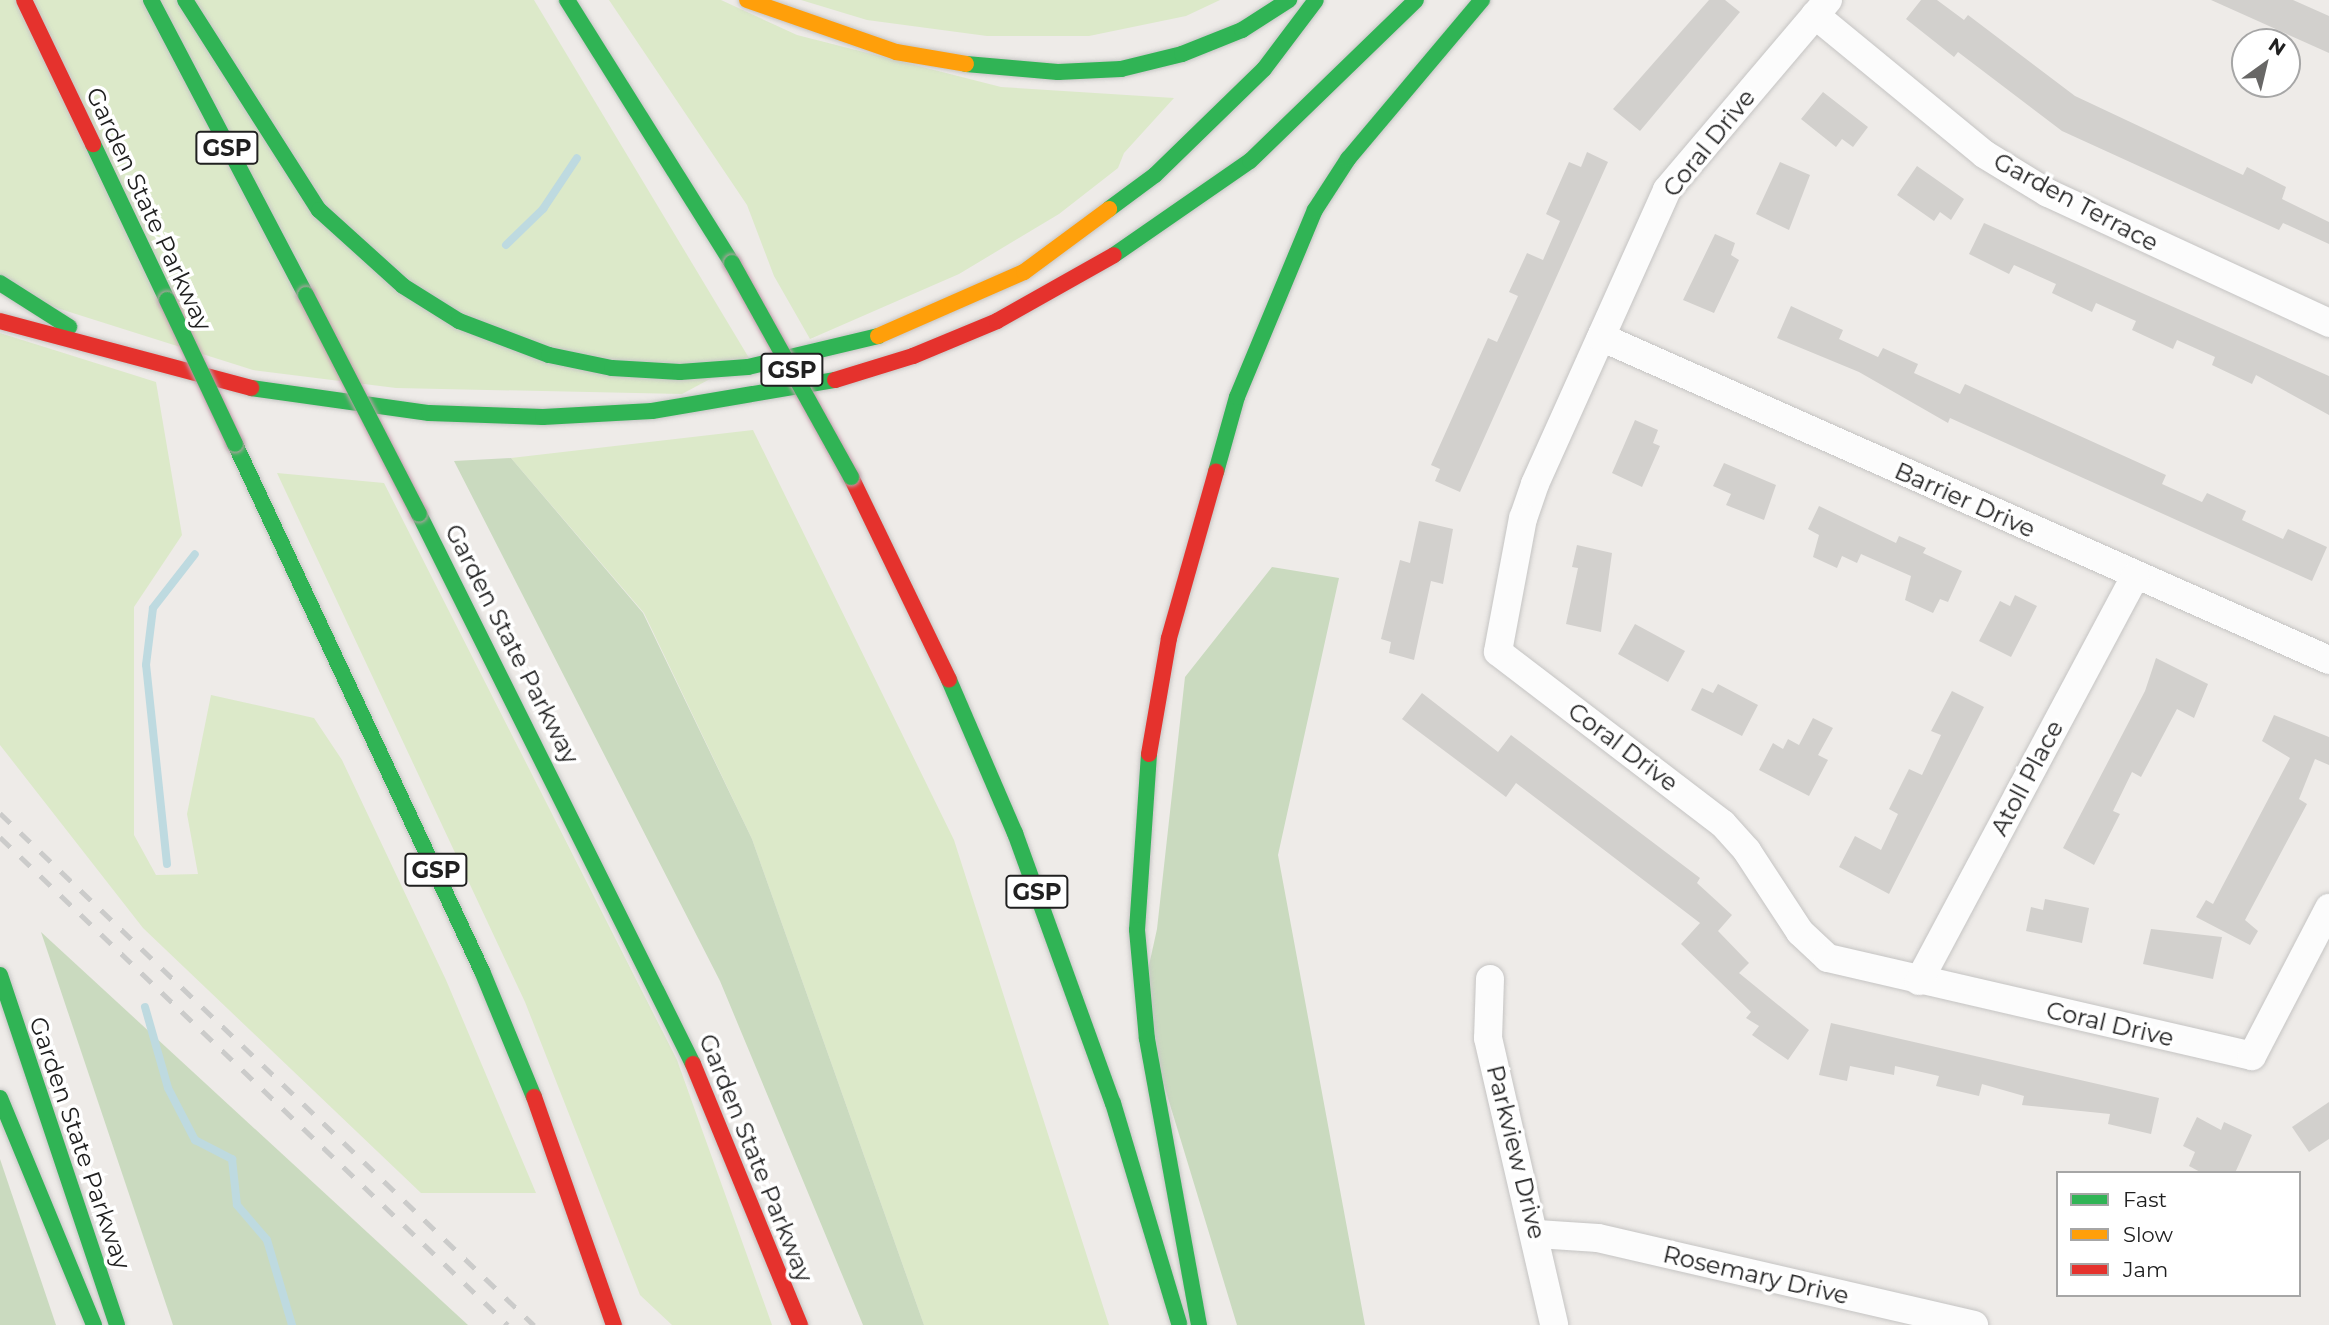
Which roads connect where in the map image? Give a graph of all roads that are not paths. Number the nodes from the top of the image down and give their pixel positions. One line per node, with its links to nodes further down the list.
1 (24, 0): 27 (highway, Garden State Parkway / GSP, bridge)
2 (151, 0): 28 (highway, Garden State Parkway / GSP, bridge)
3 (185, 0): 7 (highway)
4 (566, 0): 29 (highway, GSP, bridge)
5 (747, 0): 6 (highway)
6 (1289, 0)
7 (1316, 0)
8 (1416, 0): 15 (highway)
9 (1482, 0): 30 (highway)
10 (1821, 8): 13 (street, Garden Terrace); 14 (street, Coral Drive)
11 (0, 284): 15 (highway)
12 (0, 321): 15 (highway)
13 (2329, 323)
14 (1601, 337): 16 (street, Barrier Drive); 21 (street, Coral Drive)
15 (125, 357)
16 (2135, 576): 17 (street, Barrier Drive); 21 (street, Atoll Place)
17 (2329, 660)
18 (2329, 908): 21 (street, Coral Drive)
19 (0, 975): 26 (highway, Garden State Parkway)
20 (1490, 979): 23 (street, Parkview Drive)
21 (1919, 981)
22 (0, 1098): 25 (highway)
23 (1537, 1234): 24 (street, Rosemary Drive); 31 (street, Parkview Drive)
24 (1894, 1318): 32 (street, Rosemary Drive)
25 (94, 1325)
26 (117, 1325)
27 (614, 1325)
28 (800, 1325)
29 (1180, 1325)
30 (1199, 1325)
31 (1554, 1325)
32 (1974, 1325)

